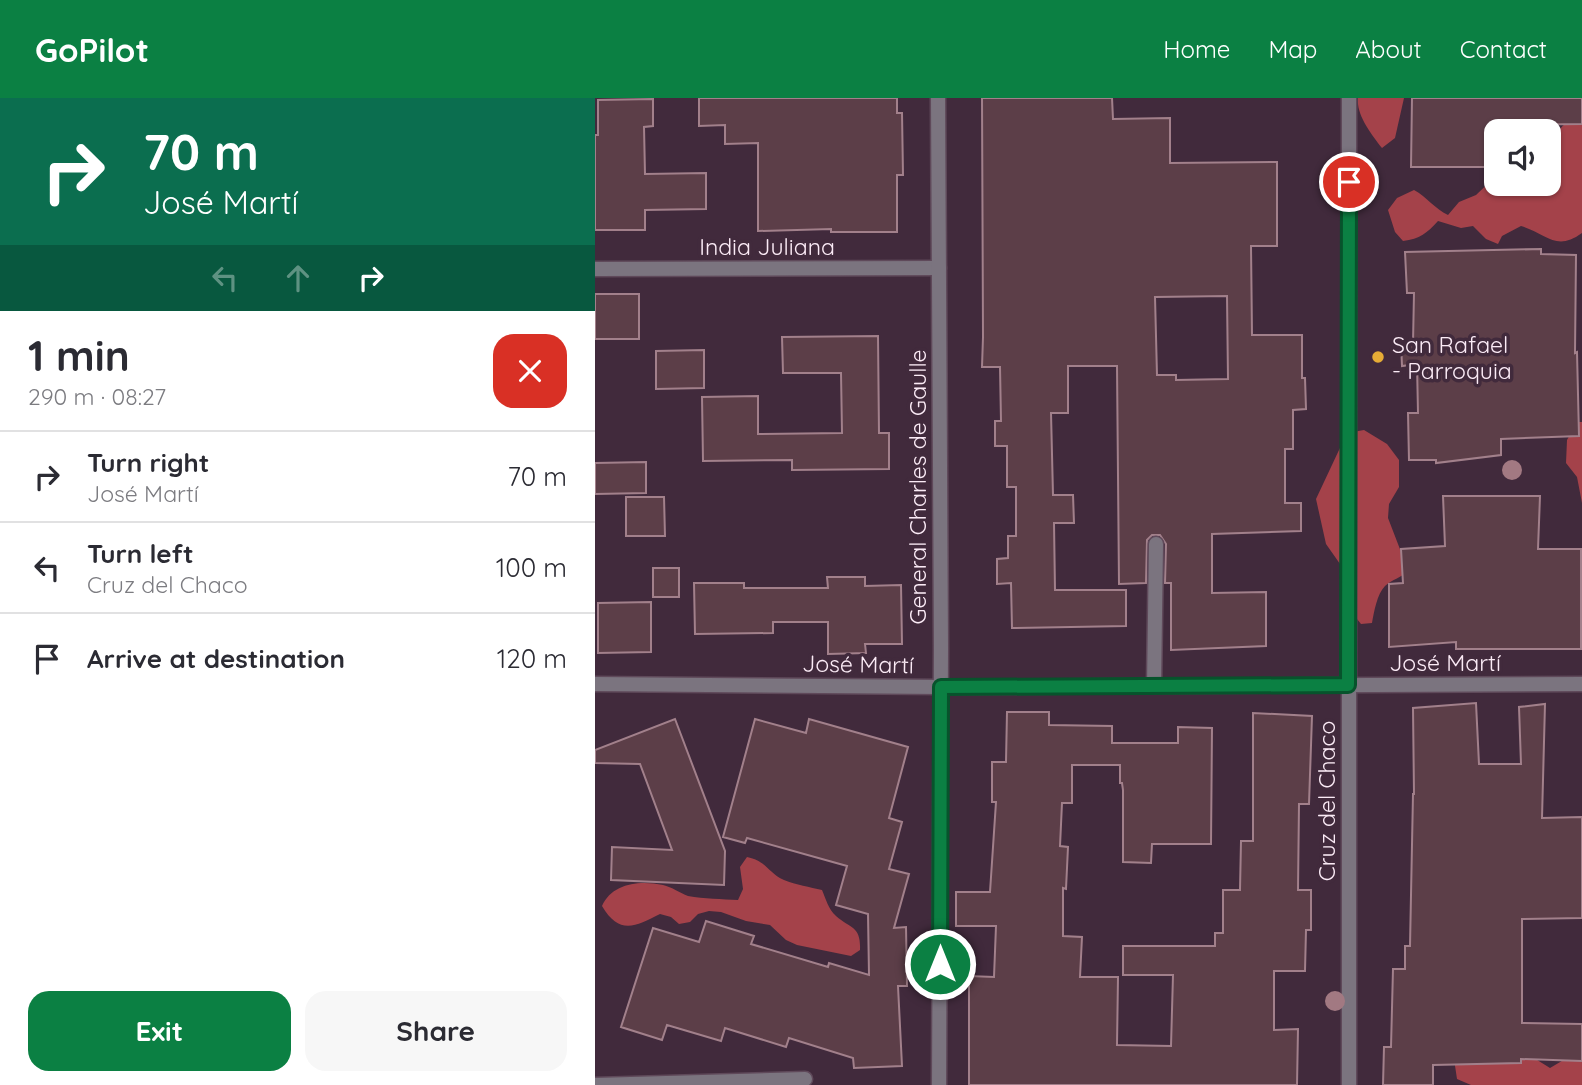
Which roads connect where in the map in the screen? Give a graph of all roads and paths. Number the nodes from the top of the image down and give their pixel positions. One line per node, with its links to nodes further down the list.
1 (938, 98): 3 (street, General Charles de Gaulle)
2 (1349, 98): 8 (street, Cruz del Chaco)
3 (939, 268): 4 (street, India Juliana); 10 (street, General Charles de Gaulle)
4 (595, 269)
5 (1156, 544): 9 (street)
6 (595, 684): 10 (street, José Martí)
7 (1582, 684): 8 (street, José Martí)
8 (1348, 685): 9 (street, José Martí); 14 (street, Cruz del Chaco)
9 (1154, 686): 10 (street, José Martí)
10 (941, 687): 13 (street, General Charles de Gaulle)
11 (805, 1079): 12 (street)
12 (595, 1085)
13 (939, 1085)
14 (1349, 1085)

